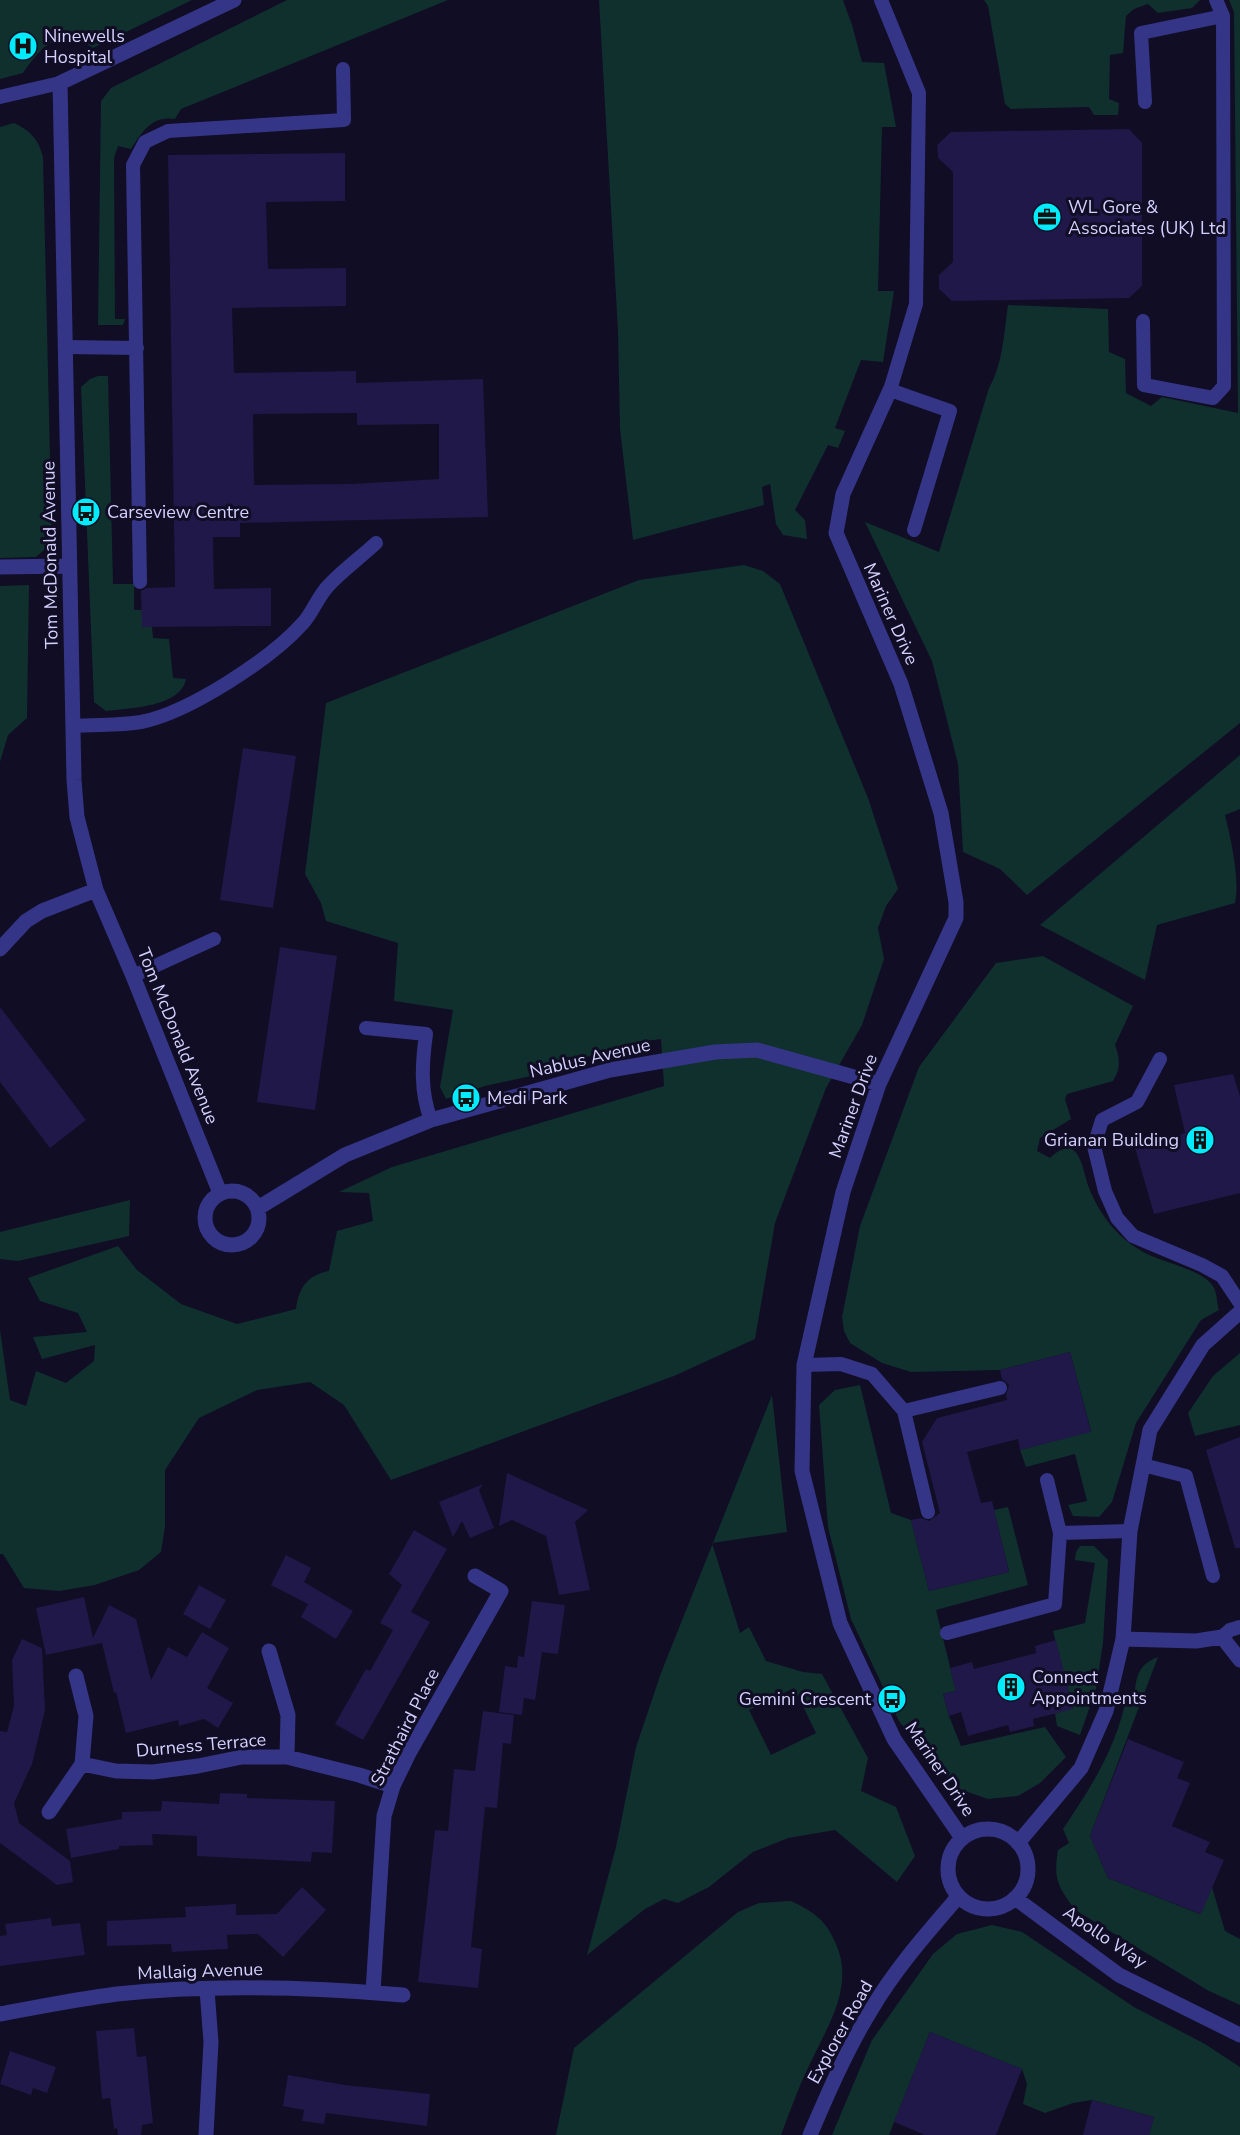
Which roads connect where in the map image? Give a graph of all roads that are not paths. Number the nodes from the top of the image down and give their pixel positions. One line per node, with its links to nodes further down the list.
1 (234, 0): 6 (street)
2 (881, 0): 12 (lane)
3 (1216, 0): 4 (lane)
4 (1223, 16): 8 (lane); 9 (lane)
5 (343, 69): 11 (lane)
6 (60, 83): 7 (lane); 10 (street, Tom McDonald Avenue)
7 (0, 98)
8 (1145, 102)
9 (1143, 321)
10 (66, 347): 11 (lane); 15 (street, Tom McDonald Avenue)
11 (137, 348): 17 (lane)
12 (890, 390): 13 (lane); 25 (street, Mariner Drive)
13 (914, 530)
14 (376, 543): 18 (lane)
15 (69, 566): 16 (street); 18 (street, Tom McDonald Avenue)
16 (0, 567)
17 (140, 582)
18 (73, 726): 19 (street, Tom McDonald Avenue)
19 (96, 890): 21 (street); 22 (street, Tom McDonald Avenue)
20 (214, 939): 22 (lane)
21 (0, 949)
22 (133, 976): 27 (street, Tom McDonald Avenue)
23 (366, 1028): 26 (lane)
24 (1160, 1059): 29 (lane)
25 (879, 1084): 26 (street, Nablus Avenue); 31 (street, Mariner Drive)
26 (431, 1120): 28 (street, Nablus Avenue)
27 (220, 1193): 28 (street); 28 (street)
28 (258, 1208)
29 (1240, 1303)
30 (1240, 1312): 34 (street)
31 (804, 1365): 33 (lane); 52 (street, Mariner Drive)
32 (1000, 1388): 33 (lane)
33 (903, 1411): 36 (lane)
34 (1143, 1465): 37 (street); 40 (lane)
35 (1047, 1480): 38 (lane)
36 (928, 1512)
37 (1130, 1531): 38 (lane); 44 (street)
38 (1060, 1533): 42 (lane)
39 (475, 1576): 50 (street, Strathaird Place)
40 (1213, 1576)
41 (1240, 1627): 43 (lane)
42 (948, 1633)
43 (1222, 1637): 44 (street); 46 (street)
44 (1123, 1640): 53 (street)
45 (269, 1652): 48 (street, Durness Terrace)
46 (1240, 1660)
47 (76, 1676): 49 (street)
48 (287, 1757): 49 (street, Durness Terrace); 50 (street, Durness Terrace)
49 (82, 1764): 51 (street)
50 (393, 1786): 57 (street, Strathaird Place)
51 (49, 1812)
52 (962, 1838): 53 (street); 54 (street)
53 (1018, 1844): 55 (street)
54 (958, 1897): 55 (street); 62 (street, Explorer Road)
55 (1015, 1898): 60 (street, Apollo Way)
56 (207, 1989): 57 (street, Mallaig Avenue); 59 (street, Mallaig Avenue); 61 (street)
57 (373, 1992): 58 (street, Mallaig Avenue)
58 (403, 1995)
59 (0, 2014)
60 (1240, 2035)
61 (206, 2135)
62 (810, 2135)

